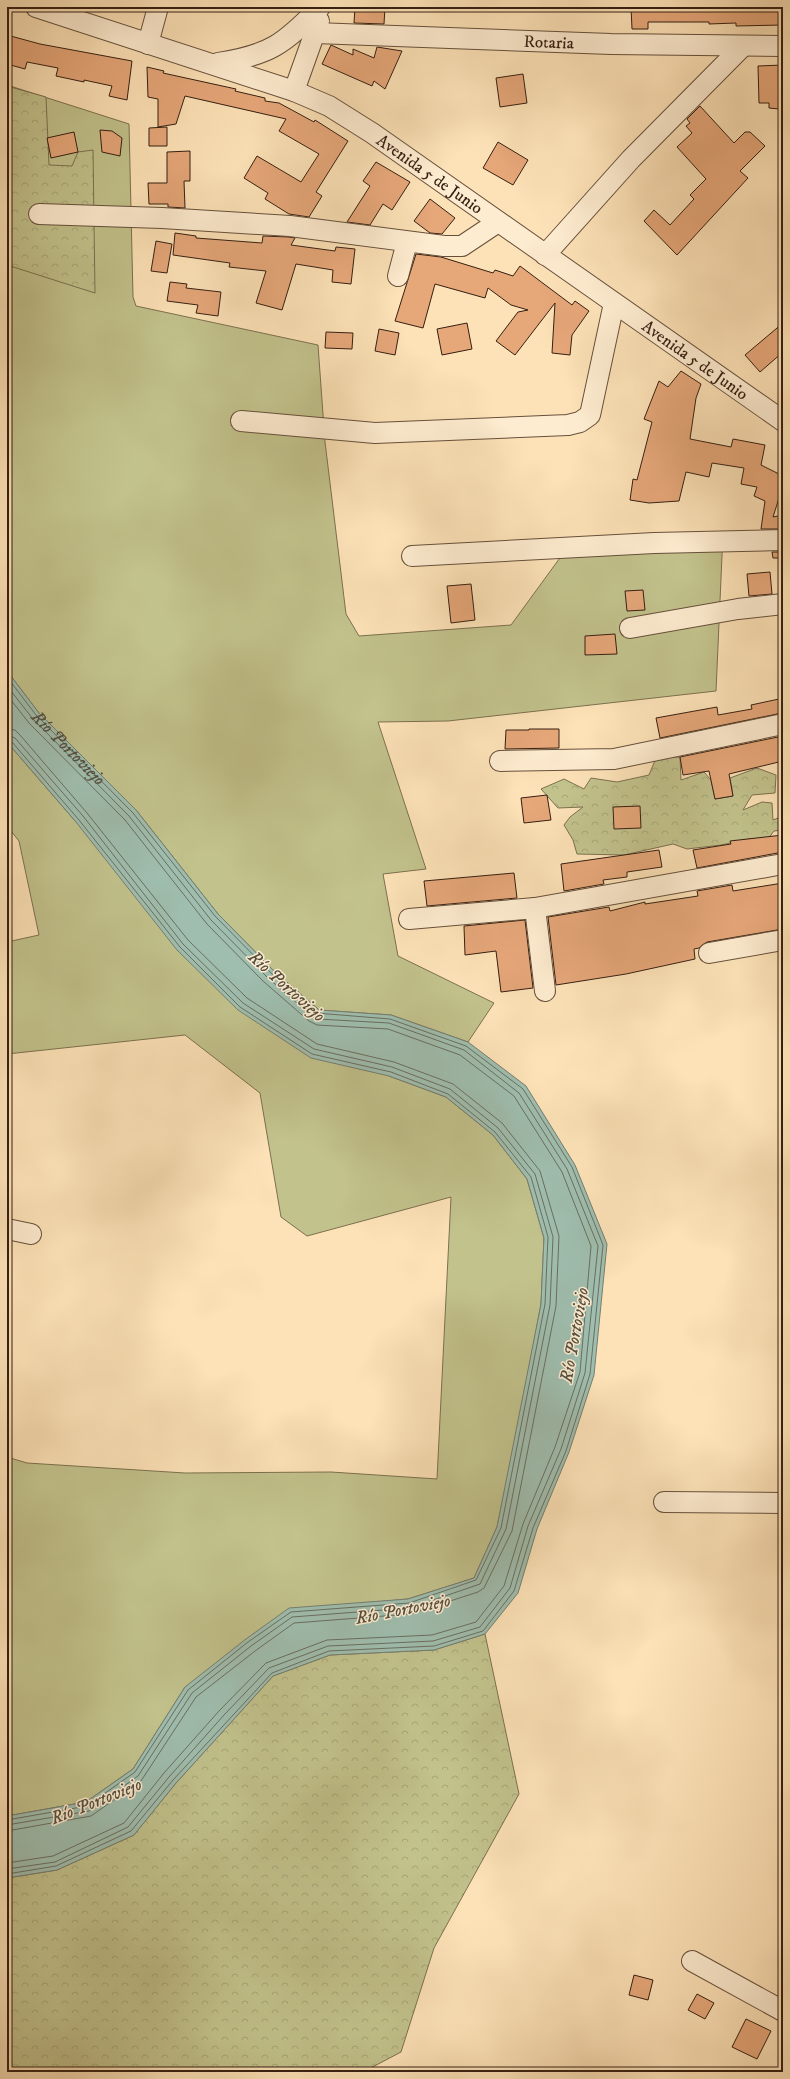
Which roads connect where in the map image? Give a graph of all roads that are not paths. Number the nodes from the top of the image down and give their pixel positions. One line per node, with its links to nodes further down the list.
1 (36, 7): 6 (street, Avenida 5 de Junio)
2 (158, 7): 6 (street)
3 (320, 7): 9 (street)
4 (324, 7): 5 (street)
5 (315, 33): 7 (street, Rotaria); 10 (street)
6 (148, 44): 9 (street, Avenida 5 de Junio)
7 (743, 46): 8 (street, Rotaria); 14 (street)
8 (783, 46)
9 (216, 64): 10 (street, Avenida 5 de Junio)
10 (294, 91): 12 (street, Avenida 5 de Junio)
11 (39, 214): 13 (street)
12 (498, 222): 13 (street); 14 (street, Avenida 5 de Junio)
13 (407, 242): 15 (street)
14 (545, 255): 16 (street, Avenida 5 de Junio)
15 (398, 276)
16 (614, 303): 17 (street, Avenida 5 de Junio); 18 (street)
17 (779, 412)
18 (241, 421)
19 (783, 540): 20 (street)
20 (412, 556)
21 (783, 604): 22 (street)
22 (630, 628)
23 (783, 724): 24 (street)
24 (500, 761)
25 (783, 864): 26 (street)
26 (534, 908): 27 (street); 30 (street)
27 (409, 919)
28 (783, 940): 29 (street)
29 (710, 953)
30 (545, 991)
31 (7, 1229): 32 (street)
32 (31, 1234)
33 (664, 1502): 34 (street)
34 (783, 1503)
35 (692, 1961): 36 (street)
36 (783, 2010)

